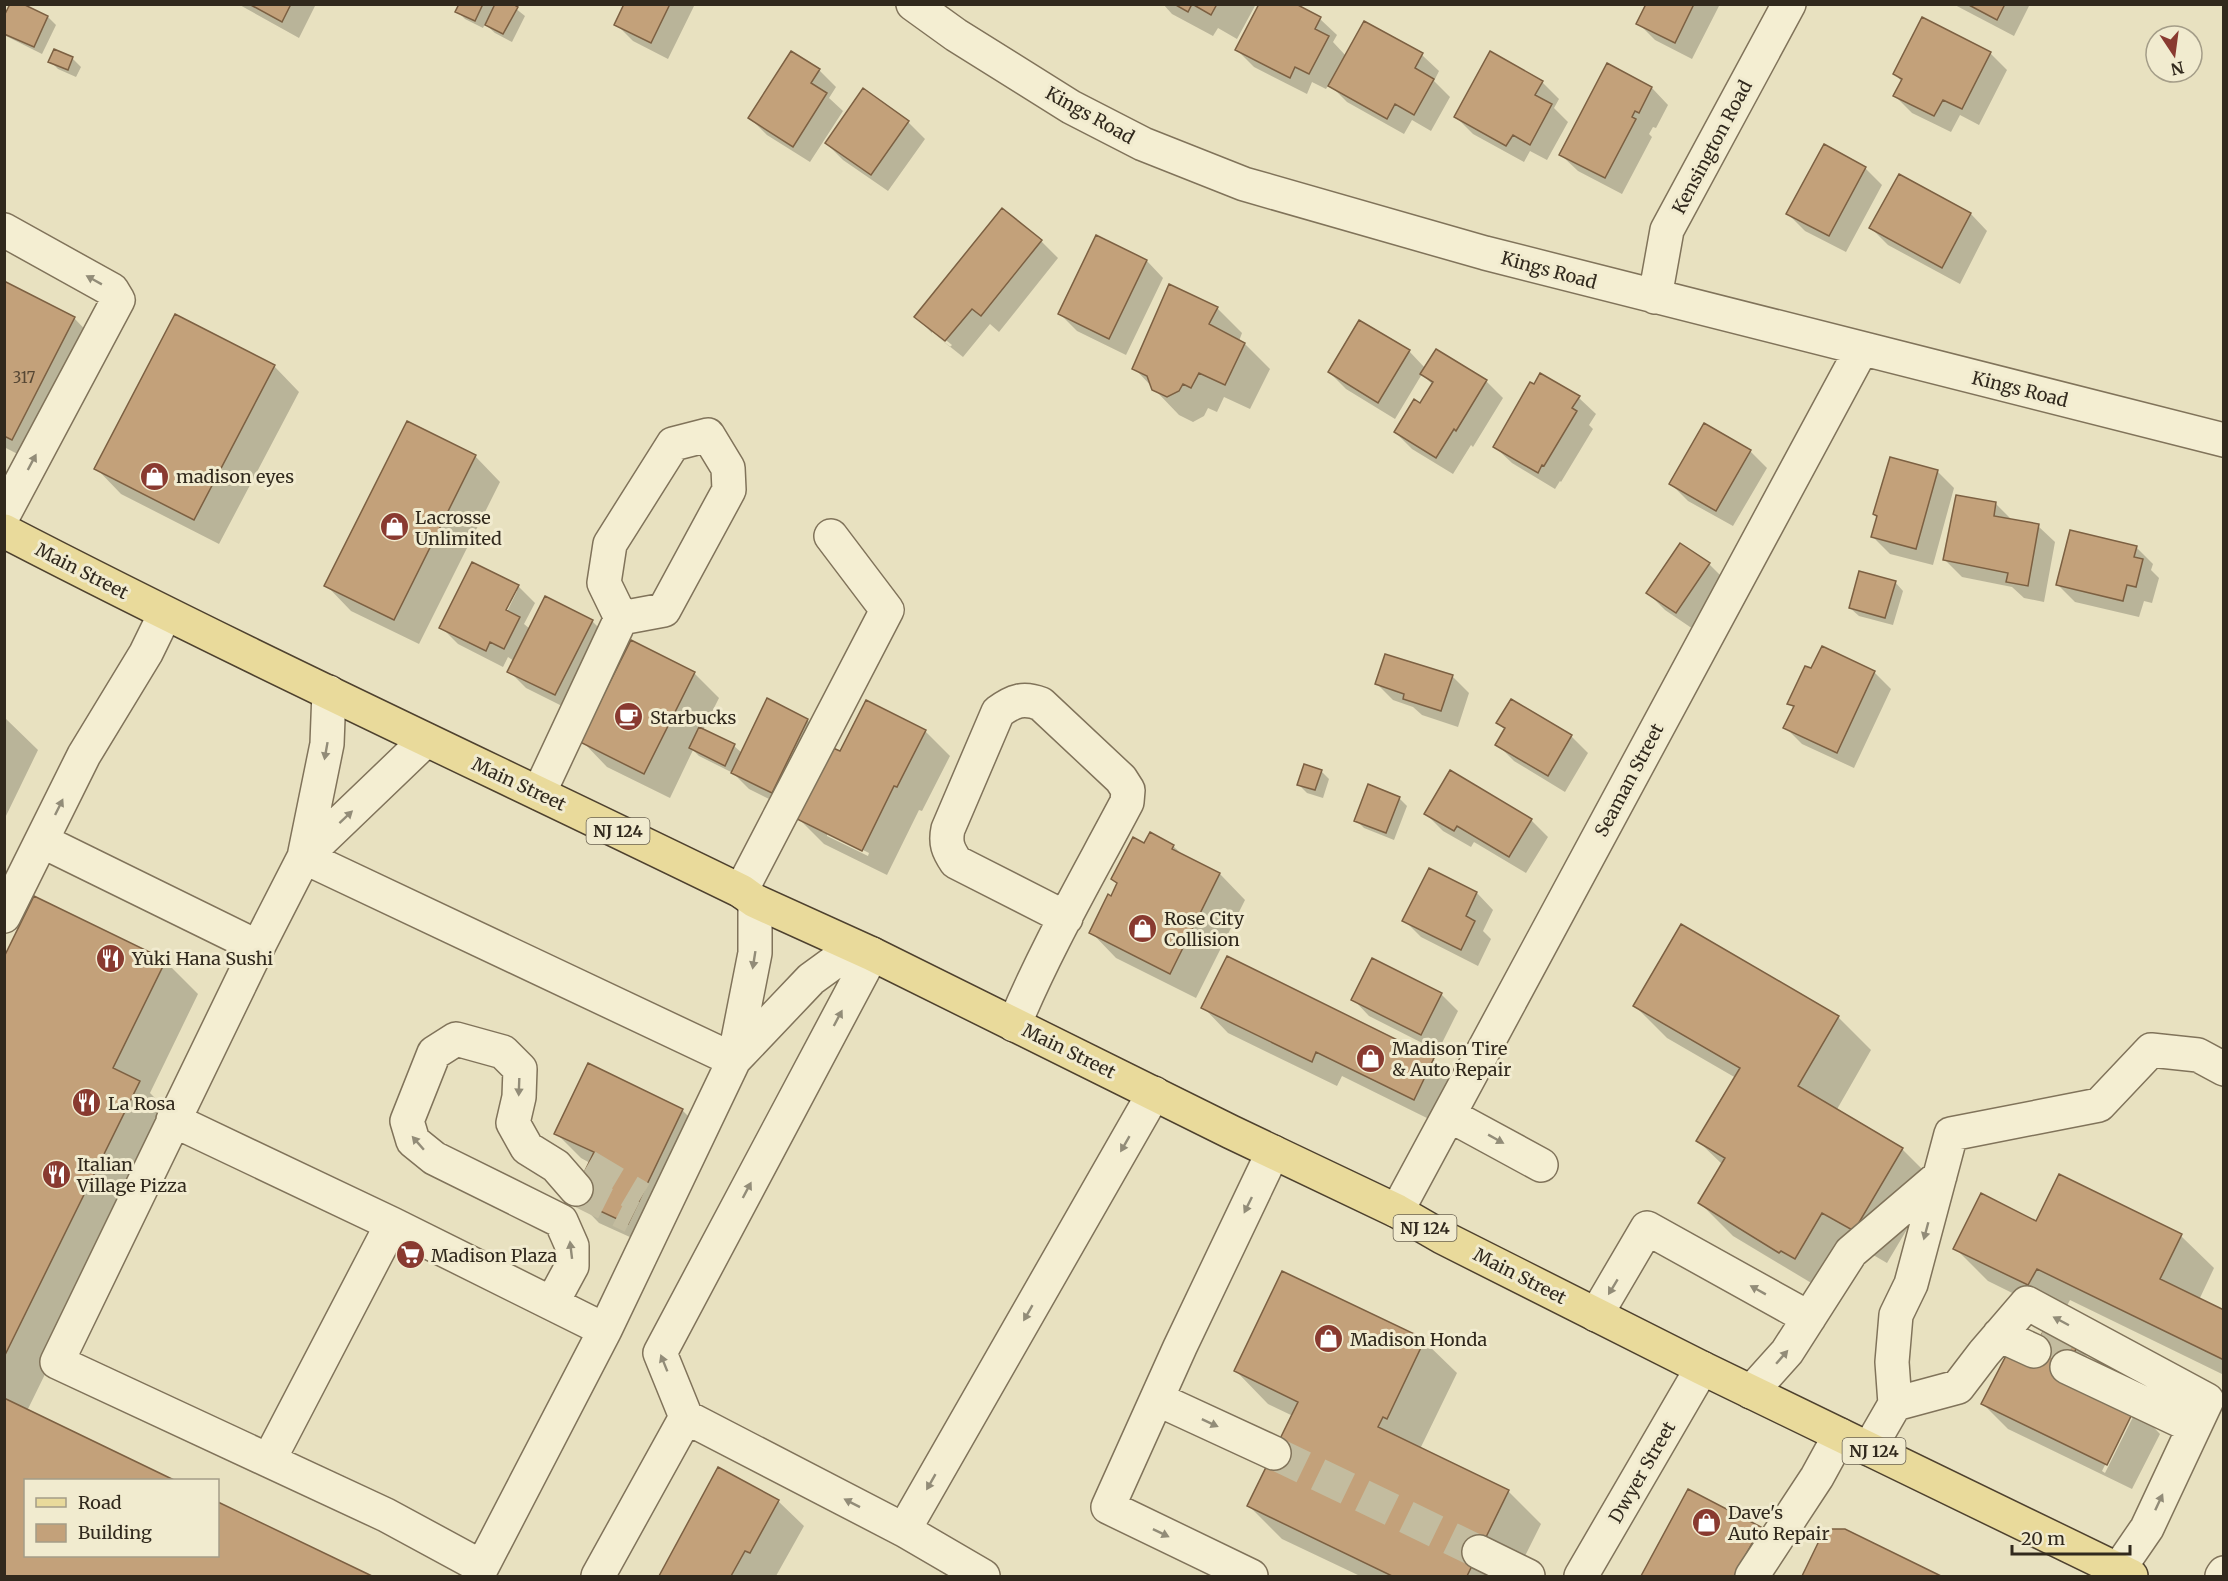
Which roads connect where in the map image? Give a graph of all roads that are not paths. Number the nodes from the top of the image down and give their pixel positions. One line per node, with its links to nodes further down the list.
1 (913, 4): 4 (street, Kings Road)
2 (1789, 4): 4 (street, Kensington Road)
3 (4, 231): 7 (street, one-way to 3)
4 (1655, 297): 5 (street, Kings Road)
5 (1861, 350): 6 (street, Kings Road); 26 (street, Seaman Street)
6 (2223, 440)
7 (4, 514)
8 (4, 531): 10 (main road, Main Street / NJ 124)
9 (831, 536): 17 (street)
10 (165, 614): 12 (main road, Main Street / NJ 124); 15 (street, one-way to 10)
11 (621, 618): 11 (street); 14 (street)
12 (329, 692): 13 (main road, Main Street / NJ 124); 16 (street, one-way to 16)
13 (426, 740): 14 (main road, Main Street / NJ 124); 16 (street, one-way to 13)
14 (539, 793): 17 (main road, Main Street / NJ 124)
15 (42, 841): 18 (street); 20 (street)
16 (304, 857): 20 (street); 23 (street)
17 (748, 896): 21 (main road, Main Street / NJ 124); 23 (street, one-way to 23)
18 (4, 916)
19 (1066, 918): 19 (street); 22 (street)
20 (258, 947): 27 (street)
21 (863, 951): 22 (main road, Main Street / NJ 124); 23 (street); 45 (street, one-way to 21)
22 (1014, 1025): 25 (main road, Main Street / NJ 124)
23 (734, 1060): 38 (street)
24 (2223, 1069): 31 (street)
25 (1154, 1093): 28 (main road, Main Street / NJ 124); 51 (street, one-way to 51)
26 (1449, 1115): 29 (street, one-way to 29); 32 (street, Seaman Street)
27 (173, 1120): 33 (street); 50 (street)
28 (1273, 1152): 32 (main road, Main Street / NJ 124); 43 (street, one-way to 43)
29 (1541, 1165)
30 (573, 1174): 34 (street, one-way to 30)
31 (1940, 1176): 36 (street); 44 (street, one-way to 44)
32 (1397, 1211): 35 (main road, Main Street / NJ 124)
33 (392, 1224): 34 (street); 50 (street)
34 (552, 1304): 38 (street)
35 (1596, 1315): 36 (street, one-way to 35); 41 (main road, Main Street / NJ 124)
36 (1809, 1318): 42 (street, one-way to 36)
37 (2005, 1328): 39 (street); 44 (street); 46 (street, one-way to 37)
38 (605, 1330): 53 (street)
39 (2037, 1343)
40 (2071, 1359): 46 (street)
41 (1702, 1368): 42 (main road, Main Street / NJ 124); 59 (street, Dwyer Street)
42 (1751, 1392): 47 (main road, Main Street / NJ 124)
43 (1156, 1399): 49 (street, one-way to 49); 57 (street, one-way to 57)
44 (1895, 1404): 48 (street)
45 (686, 1417): 51 (street, one-way to 45); 55 (street)
46 (2198, 1419): 54 (street, one-way to 46)
47 (1840, 1435): 48 (main road, Main Street / NJ 124); 60 (street)
48 (1869, 1449): 54 (main road, Main Street / NJ 124)
49 (1274, 1453)
50 (269, 1460): 53 (street)
51 (904, 1530): 56 (street)
52 (1479, 1552): 58 (street)
53 (479, 1572)
54 (2121, 1574)
55 (598, 1576)
56 (983, 1576)
57 (1251, 1576)
58 (1528, 1576)
59 (1581, 1576)
60 (1752, 1576)

